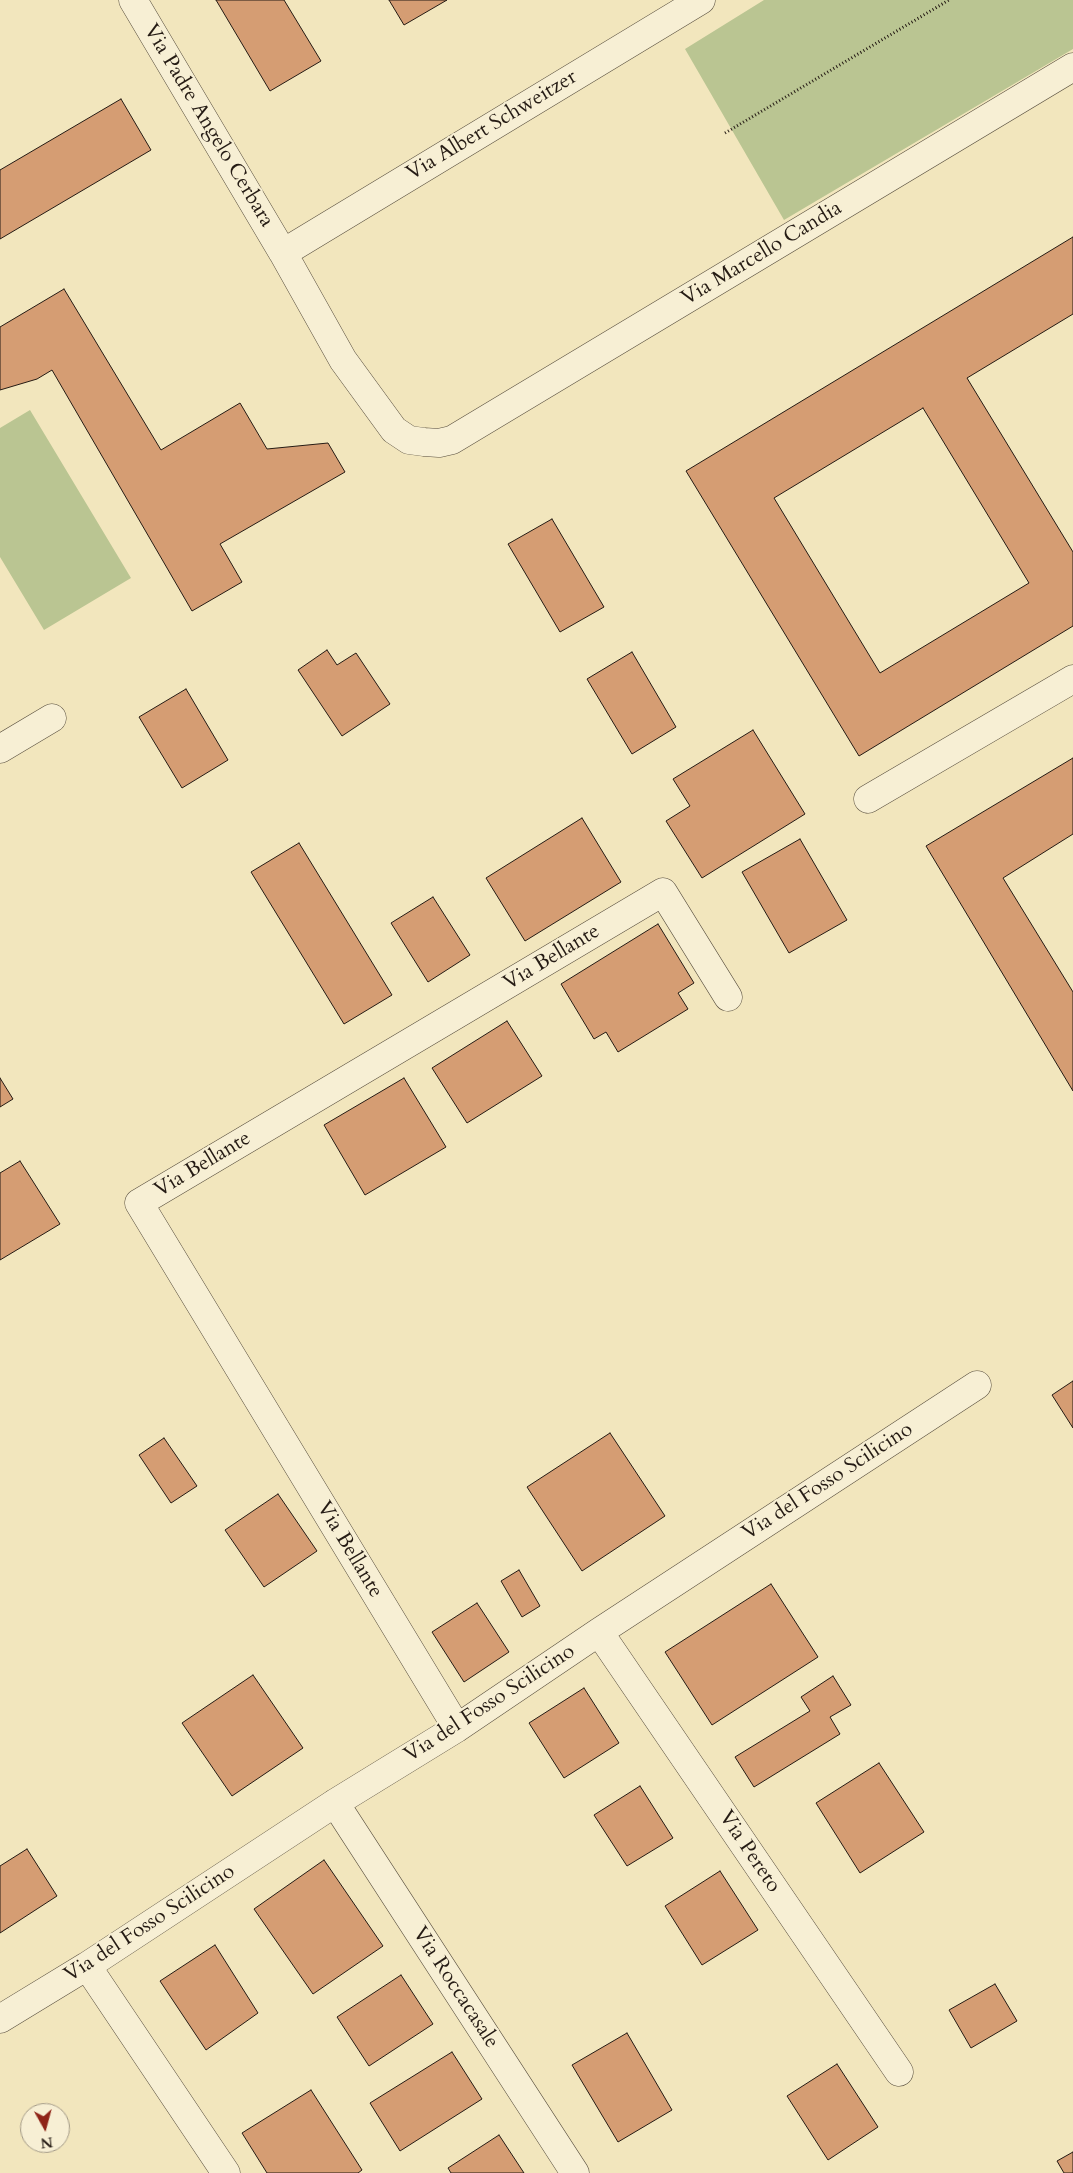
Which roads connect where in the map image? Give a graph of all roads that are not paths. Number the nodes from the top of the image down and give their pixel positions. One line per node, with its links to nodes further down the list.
1 (133, 0): 4 (street, Via Padre Angelo Cerbara)
2 (700, 0): 4 (street, Via Albert Schweitzer)
3 (1073, 67): 5 (street, Via Marcello Candia)
4 (283, 253): 5 (street, Via Padre Angelo Cerbara)
5 (452, 440)
6 (1073, 679): 9 (street)
7 (52, 718): 8 (street)
8 (0, 749)
9 (868, 799)
10 (728, 997): 13 (street, Via Bellante)
11 (977, 1385): 12 (street, Via del Fosso Scilicino)
12 (599, 1632): 13 (street, Via del Fosso Scilicino); 17 (street, Via Pereto)
13 (457, 1728): 14 (street, Via del Fosso Scilicino)
14 (335, 1802): 15 (street, Via del Fosso Scilicino); 19 (street, Via Roccacasale)
15 (87, 1966): 16 (street, Via del Fosso Scilicino); 18 (street)
16 (0, 2019)
17 (900, 2072)
18 (226, 2173)
19 (575, 2173)

